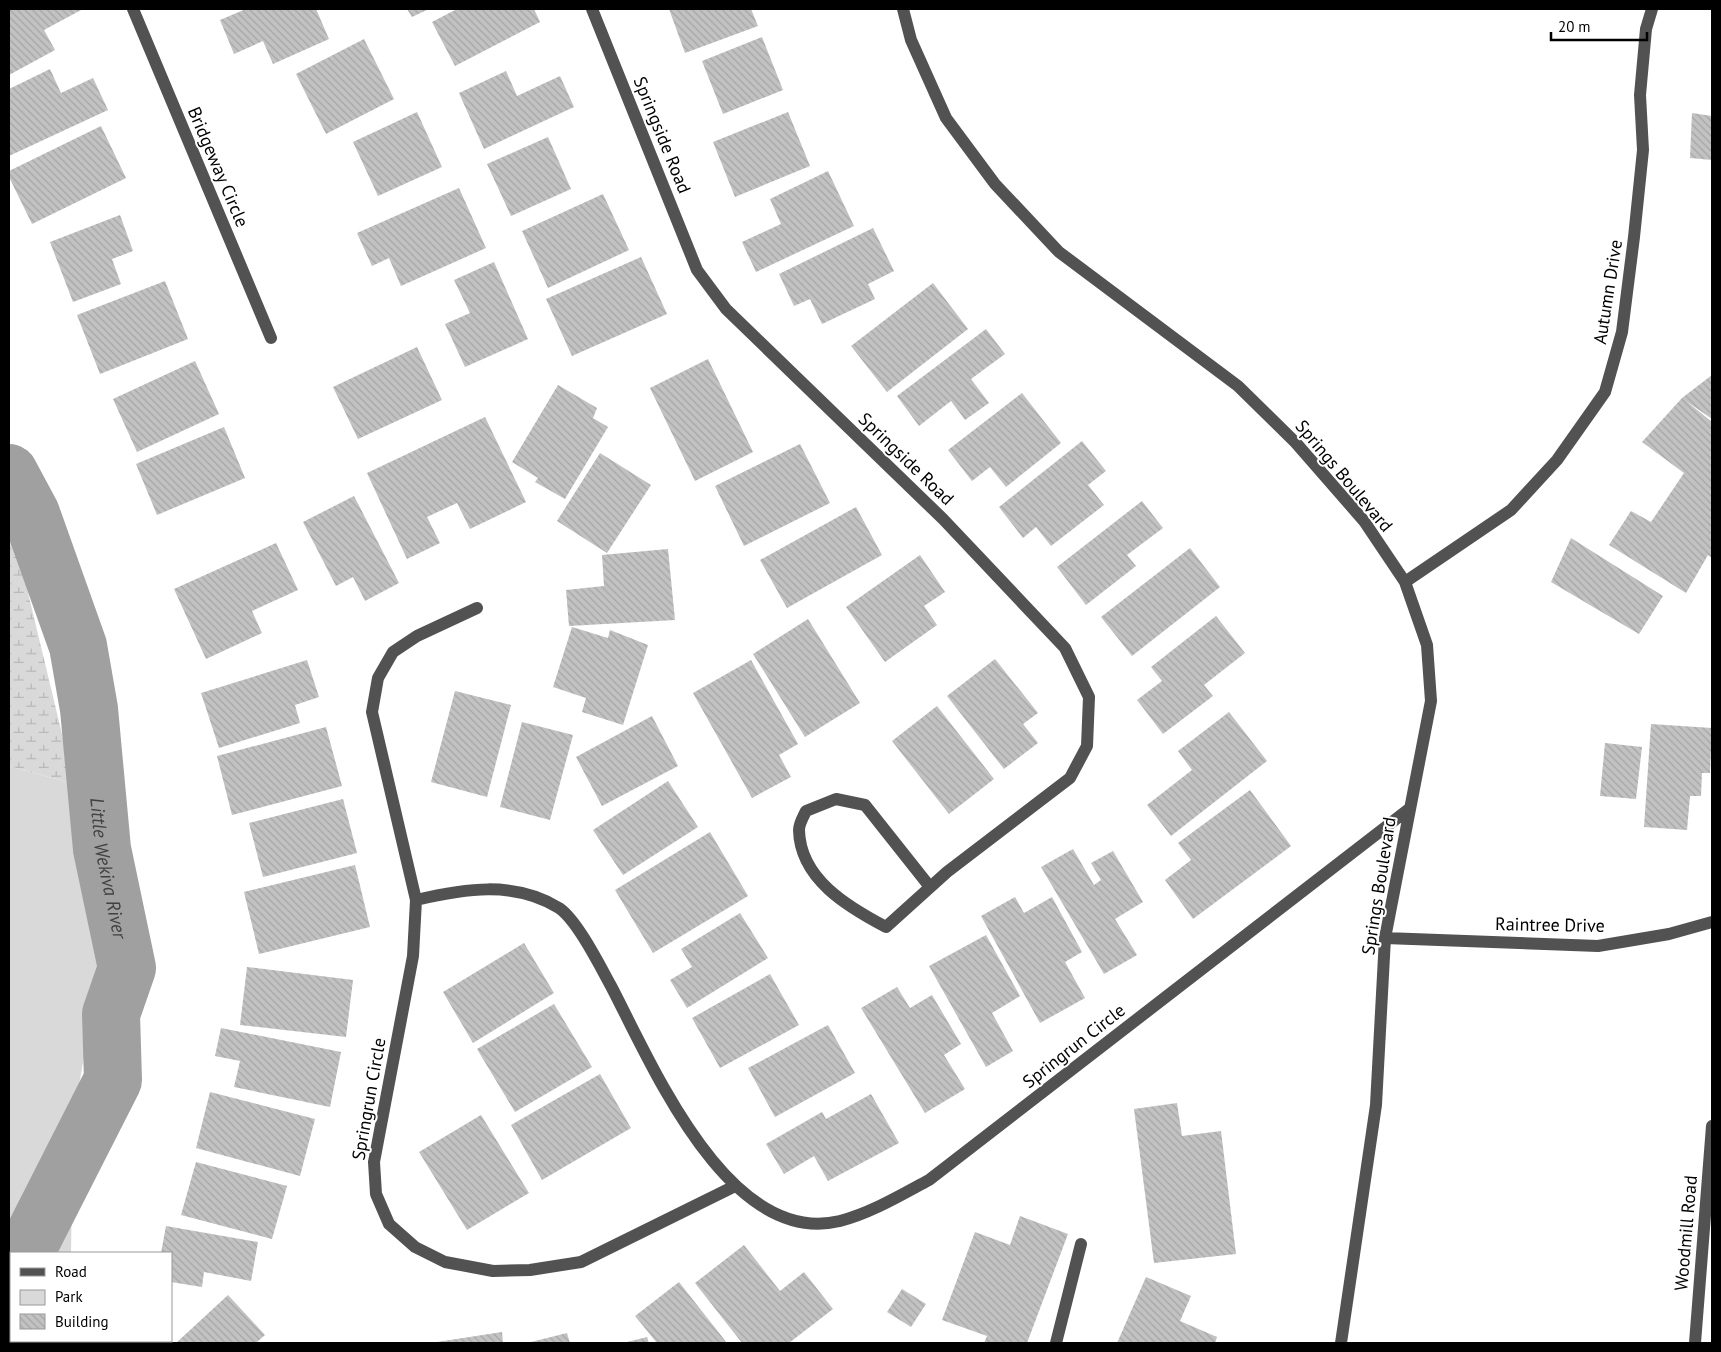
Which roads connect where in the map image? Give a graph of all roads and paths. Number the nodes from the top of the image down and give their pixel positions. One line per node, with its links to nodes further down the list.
1 (133, 9): 5 (street, Bridgeway Circle)
2 (592, 9): 9 (street, Springside Road)
3 (903, 9): 6 (street, Springs Boulevard)
4 (1652, 9): 6 (street, Autumn Drive)
5 (271, 338)
6 (1405, 582): 8 (street, Springs Boulevard)
7 (477, 608): 10 (street, Springrun Circle)
8 (1409, 810): 12 (street, Springs Boulevard); 14 (street, Springrun Circle)
9 (930, 887): 9 (street, Springside Road)
10 (416, 900): 14 (street, Springrun Circle); 14 (street, Springrun Circle)
11 (1712, 922): 12 (street, Raintree Drive)
12 (1385, 938): 17 (street, Springs Boulevard)
13 (1712, 1126): 18 (street, Woodmill Road)
14 (735, 1186)
15 (1081, 1244): 16 (street)
16 (1056, 1343)
17 (1342, 1343)
18 (1695, 1343)

